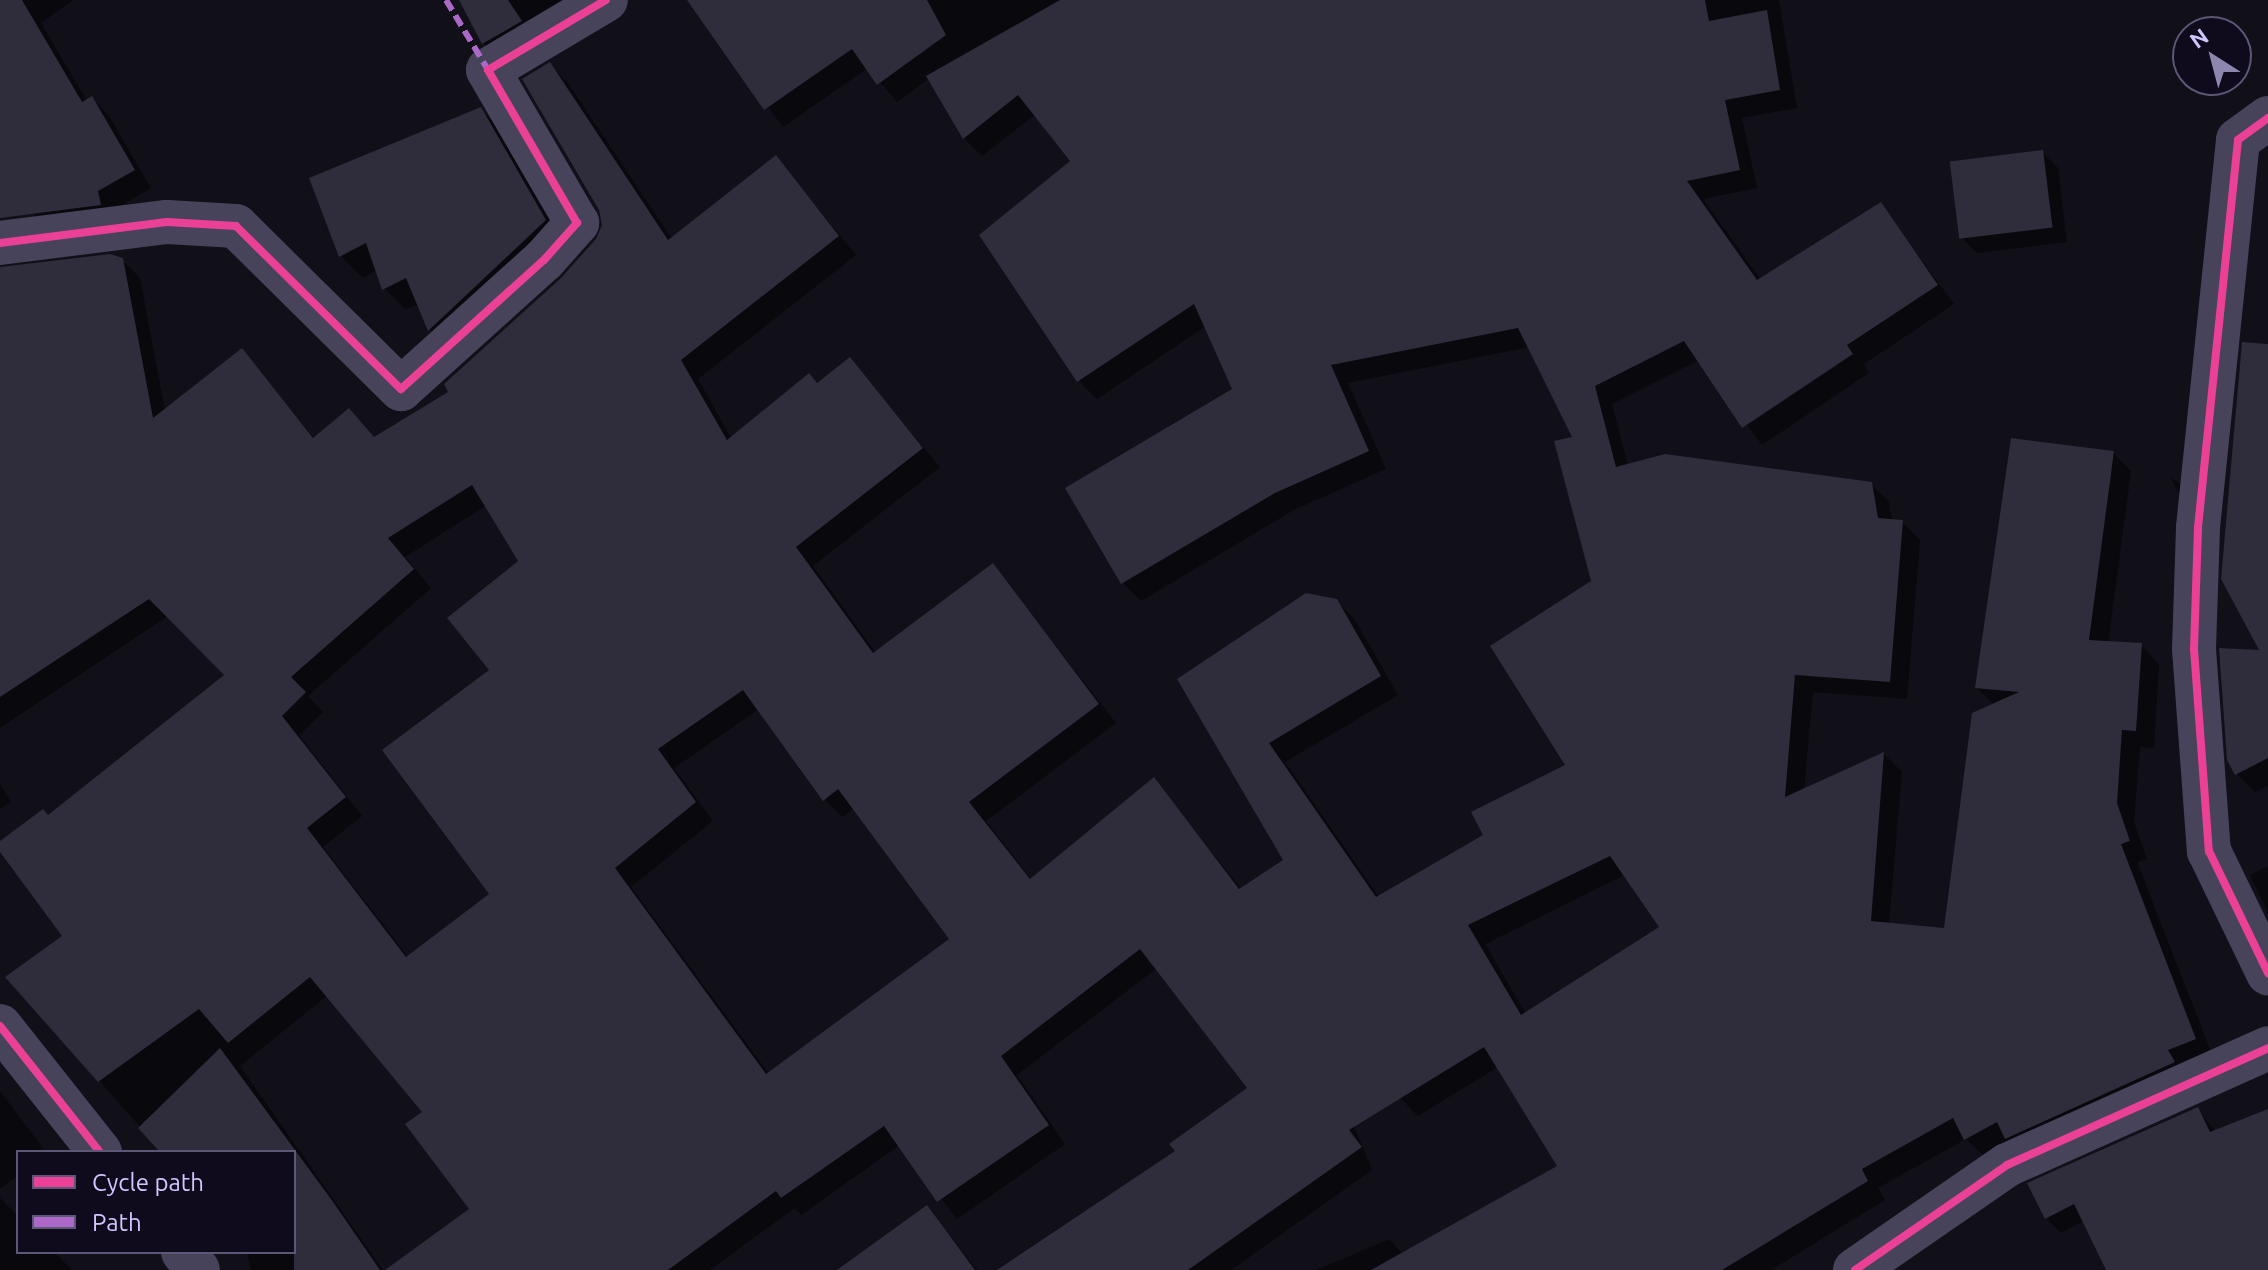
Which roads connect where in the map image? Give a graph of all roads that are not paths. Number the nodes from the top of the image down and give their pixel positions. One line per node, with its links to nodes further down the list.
1 (606, 0): 3 (street)
2 (2268, 118): 4 (street)
3 (0, 243)
4 (2268, 973)
5 (0, 1026): 7 (street)
6 (2268, 1048): 10 (street)
7 (98, 1150)
8 (185, 1254): 9 (street)
9 (198, 1270)
10 (1855, 1270)

